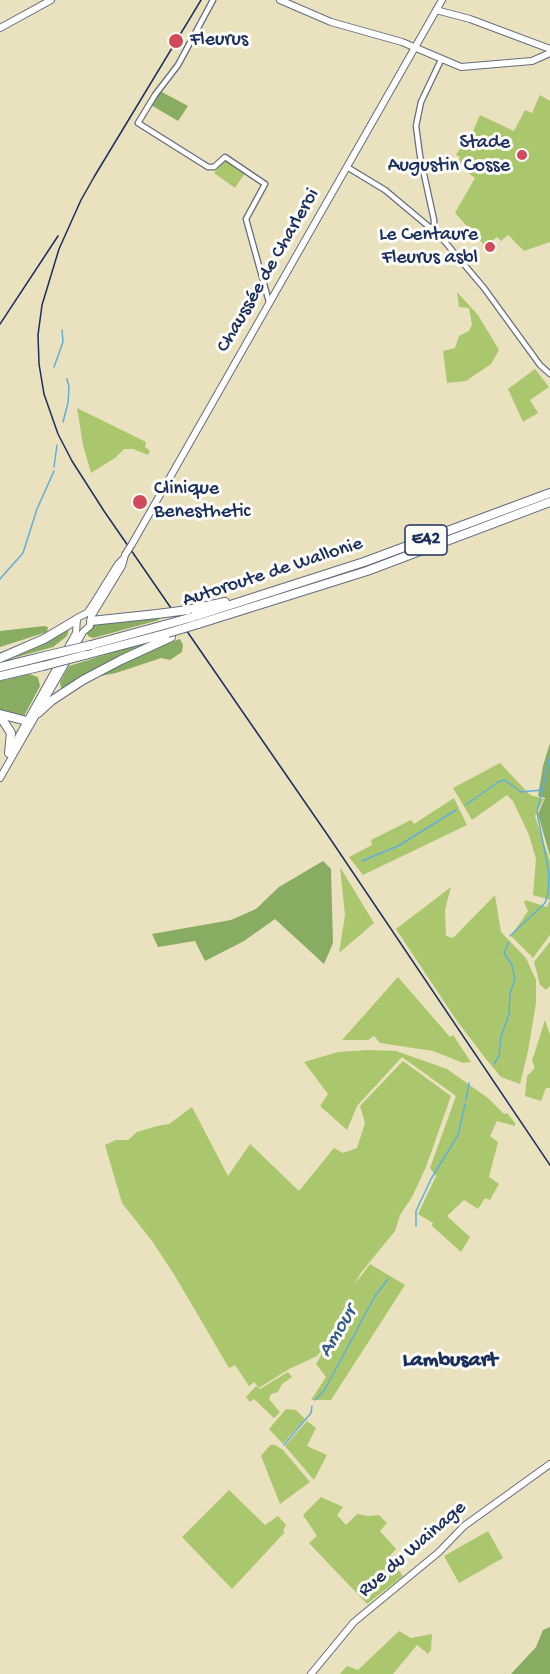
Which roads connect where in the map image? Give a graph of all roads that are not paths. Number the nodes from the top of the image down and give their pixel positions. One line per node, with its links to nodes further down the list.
1 (51, 0): 6 (main road)
2 (213, 0): 12 (street)
3 (280, 0): 7 (main road)
4 (442, 0): 5 (main road, Chaussée de Charleroi)
5 (436, 10): 7 (main road, Chaussée de Charleroi); 8 (main road)
6 (0, 28)
7 (416, 47): 9 (main road); 10 (main road, Chaussée de Charleroi)
8 (550, 51): 9 (main road)
9 (441, 60): 11 (street)
10 (348, 167): 11 (street); 12 (main road, Chaussée de Charleroi)
11 (434, 230): 13 (street)
12 (270, 304): 16 (main road, Chaussée de Charleroi, bridge)
13 (550, 374)
14 (550, 493): 20 (highway, Autoroute de Wallonie / E42)
15 (550, 502): 20 (highway, Autoroute de Wallonie / E42)
16 (113, 577): 17 (main road); 19 (main road)
17 (108, 589): 18 (main road); 21 (main road)
18 (99, 613): 22 (highway)
19 (83, 615): 21 (main road); 23 (main road)
20 (193, 617): 22 (highway, bridge); 24 (highway, bridge); 26 (highway, Autoroute de Wallonie / E42, bridge)
21 (91, 621): 22 (highway); 23 (main road)
22 (107, 621)
23 (79, 626): 25 (highway); 28 (main road)
24 (170, 635): 27 (highway, Autoroute de Wallonie, bridge); 29 (highway)
25 (0, 658)
26 (0, 667)
27 (0, 676)
28 (49, 687): 29 (highway); 31 (main road); 32 (main road)
29 (60, 694): 31 (highway)
30 (0, 715): 32 (highway); 33 (highway)
31 (37, 715): 32 (main road); 35 (main road)
32 (27, 720): 33 (main road)
33 (9, 753): 34 (main road)
34 (0, 771)
35 (0, 778)
36 (550, 1464): 37 (main road, Rue du Wainage)
37 (310, 1674)

